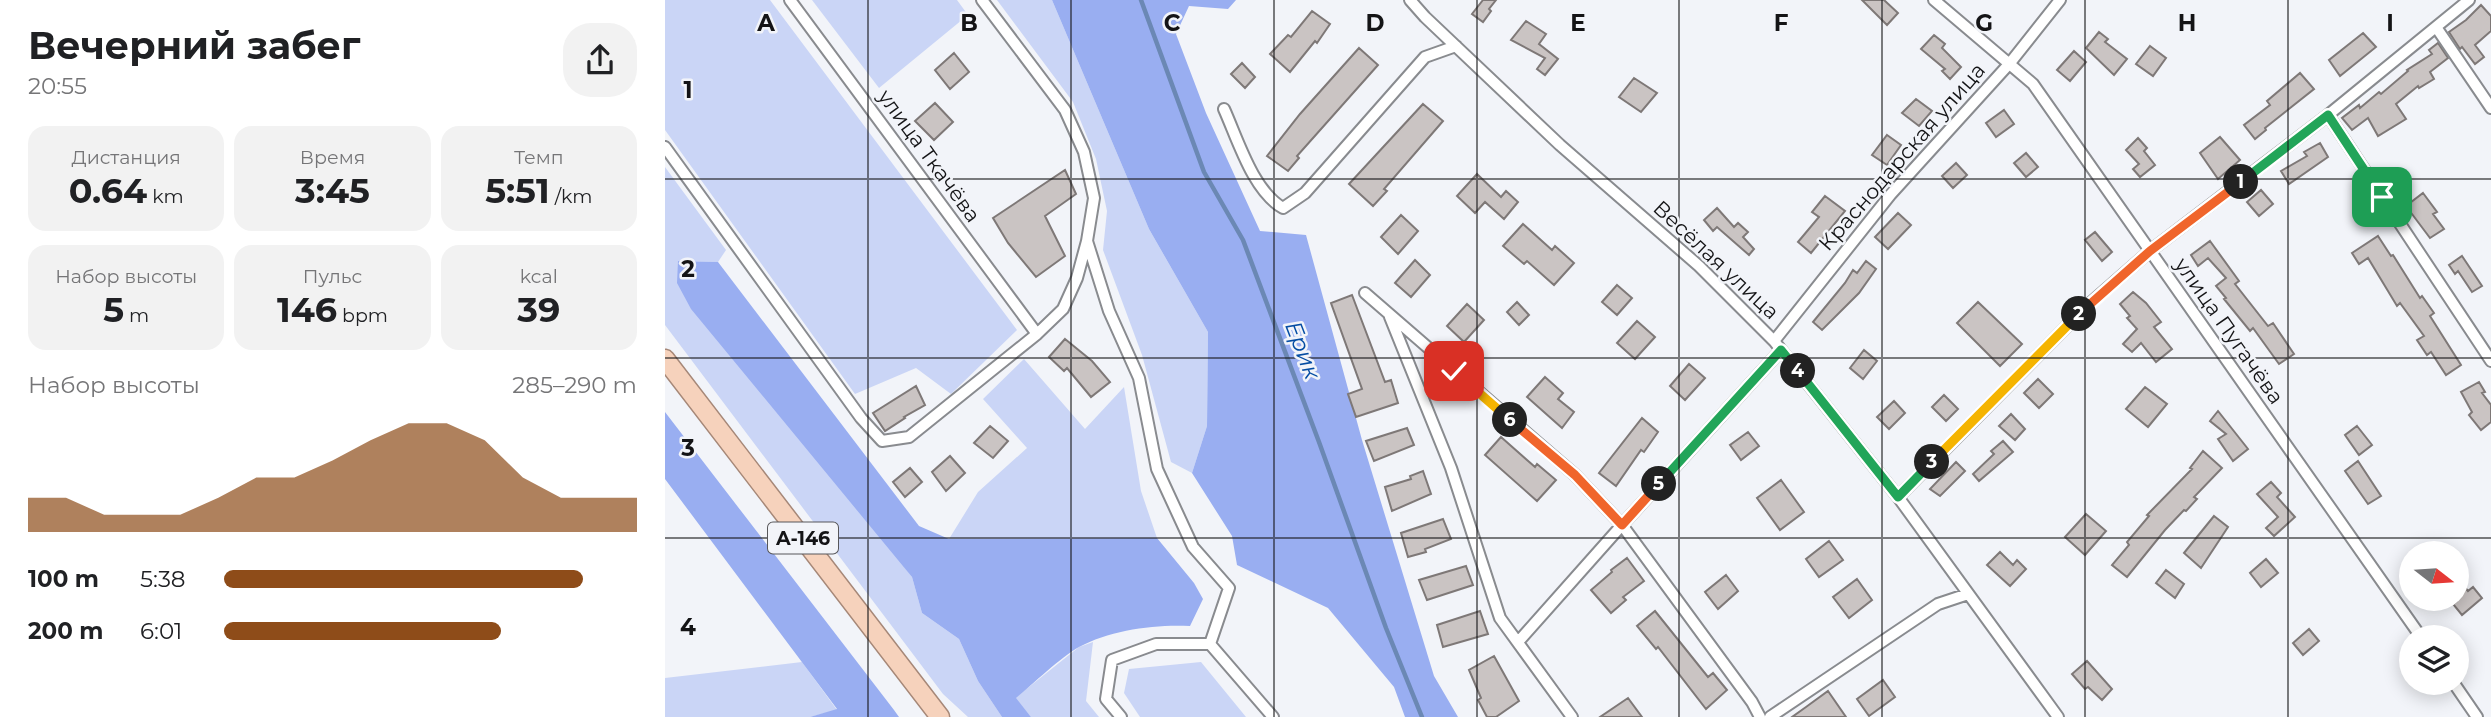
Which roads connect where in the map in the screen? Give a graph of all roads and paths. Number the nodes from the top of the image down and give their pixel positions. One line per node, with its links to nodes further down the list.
1 (790, 0): 18 (street, улица Ткачёва)
2 (982, 0): 14 (street)
3 (1411, 0): 8 (street, Весёлая улица)
4 (1934, 0): 9 (street, улица Пугачёва)
5 (2060, 0): 9 (street, Краснодарская улица)
6 (2469, 0): 7 (street)
7 (2436, 27): 10 (street); 12 (street)
8 (1456, 46): 11 (street); 19 (street, Весёлая улица)
9 (2010, 62): 15 (street, улица Пугачёва); 19 (street, Краснодарская улица)
10 (2491, 108)
11 (1224, 109)
12 (2328, 115): 15 (street); 22 (street)
13 (665, 147): 18 (street)
14 (1087, 241): 18 (street); 28 (street)
15 (2150, 251): 23 (street); 26 (street, улица Пугачёва)
16 (1365, 293): 17 (street)
17 (1389, 314): 24 (street); 27 (street)
18 (1037, 334)
19 (1774, 341): 20 (street, Весёлая улица)
20 (1781, 350): 23 (street, Весёлая улица); 24 (street)
21 (665, 359): 30 (highway, А-146)
22 (2491, 360)
23 (1898, 497): 25 (street, Весёлая улица)
24 (1622, 525): 27 (street); 34 (street)
25 (1968, 594): 35 (street); 36 (street, Весёлая улица)
26 (2413, 625)
27 (1518, 642): 33 (street)
28 (1210, 644): 31 (street); 32 (street)
29 (2462, 695): 37 (street)
30 (940, 717)
31 (1121, 717)
32 (1273, 717)
33 (1572, 717)
34 (1760, 717)
35 (1770, 717)
36 (2058, 717)
37 (2477, 717)

